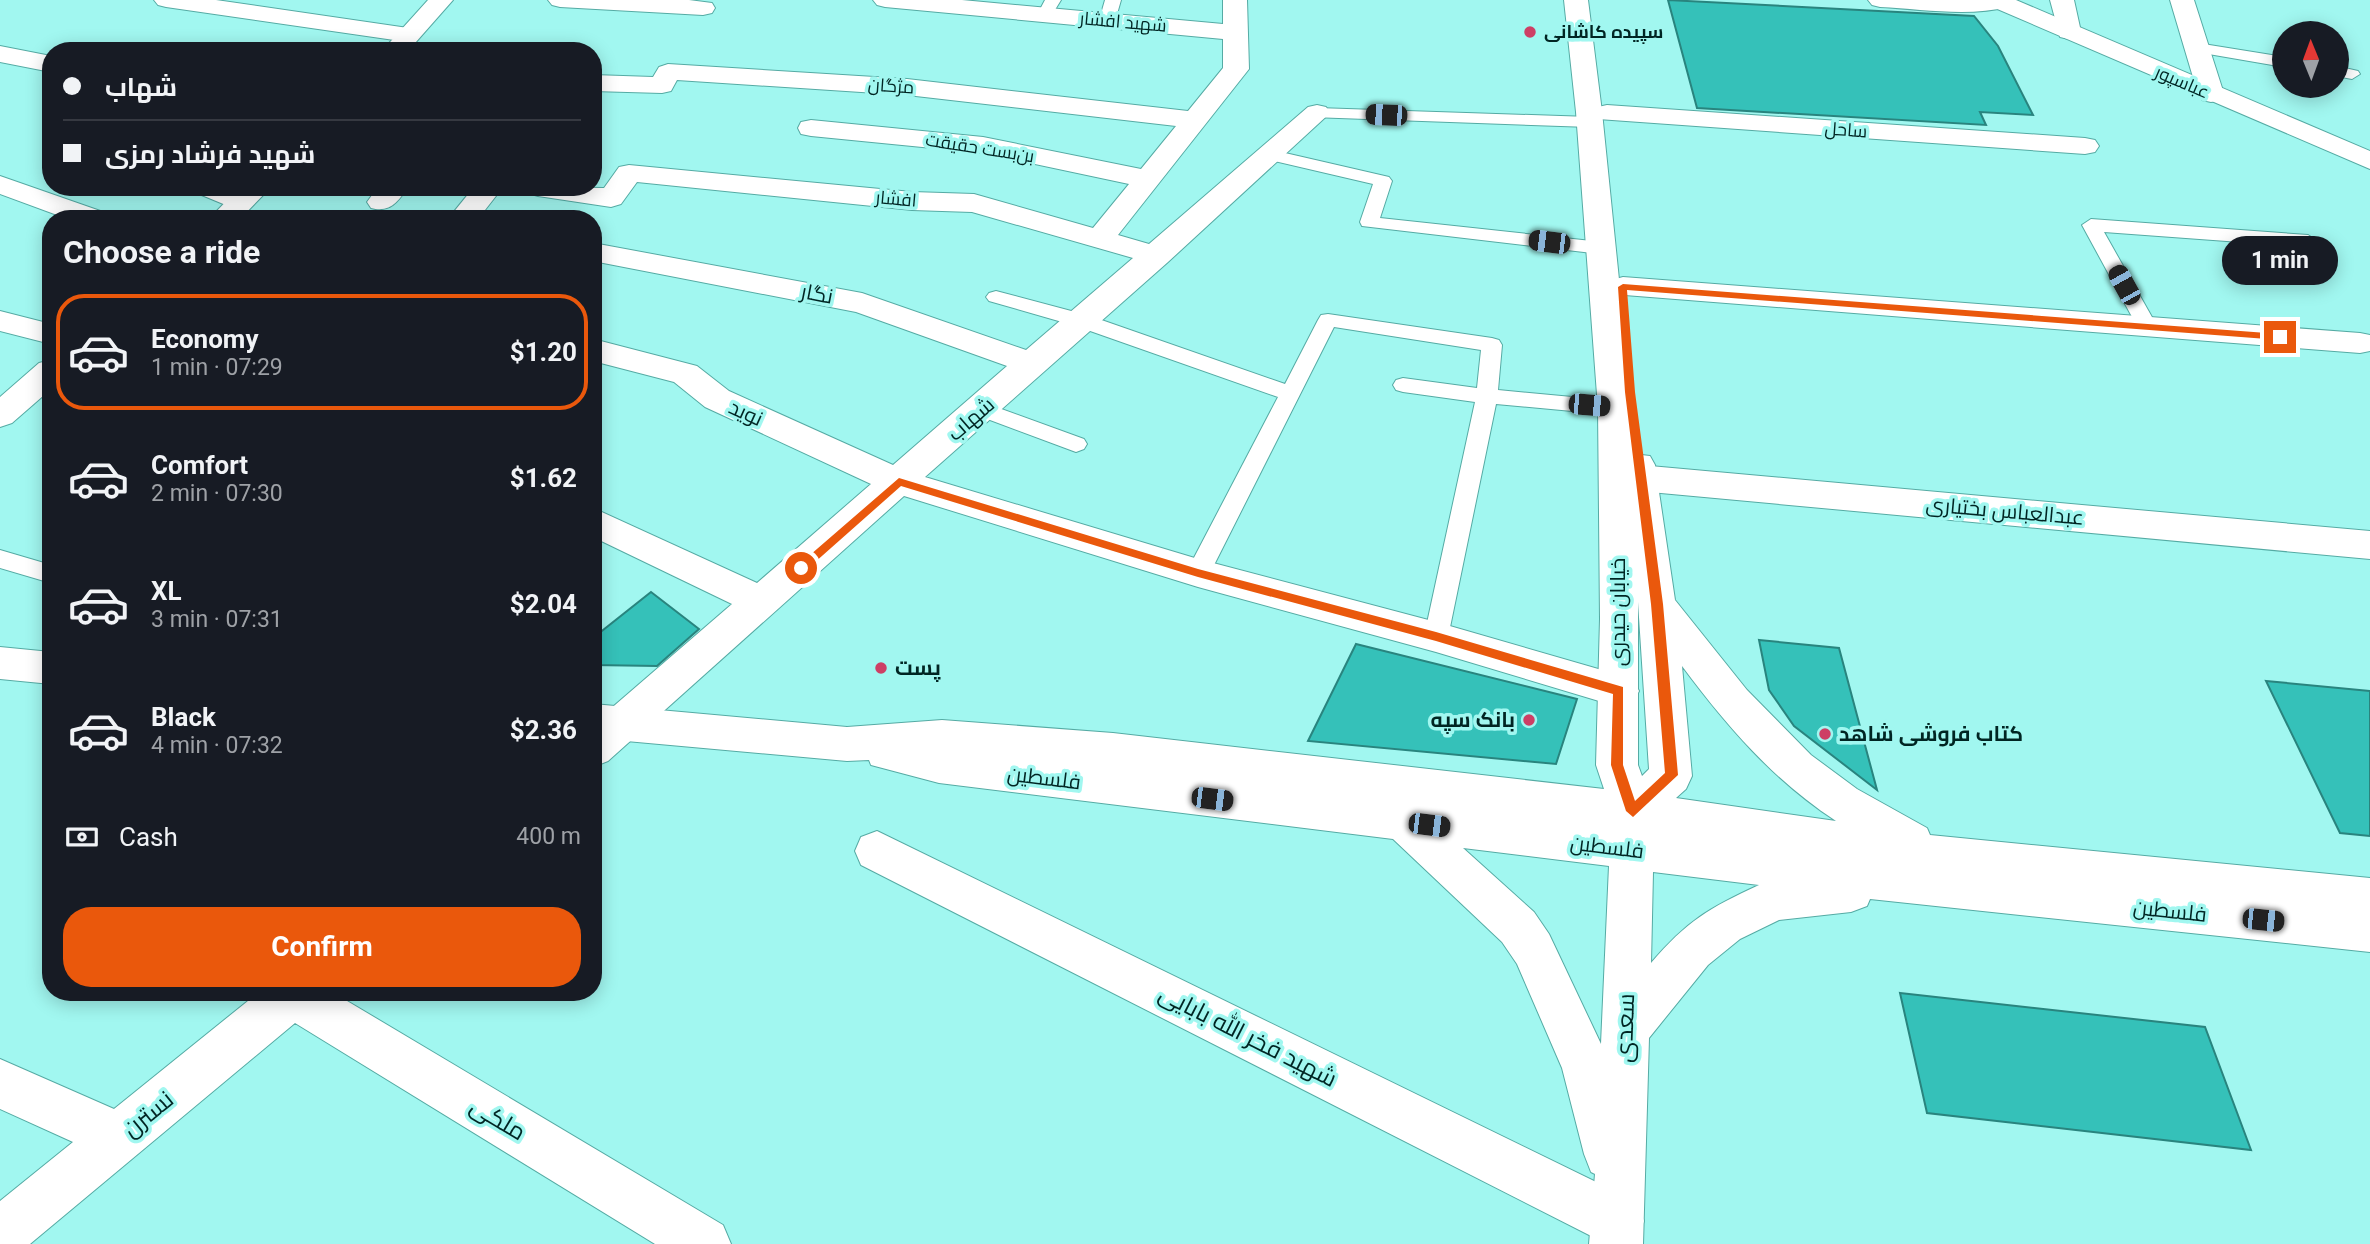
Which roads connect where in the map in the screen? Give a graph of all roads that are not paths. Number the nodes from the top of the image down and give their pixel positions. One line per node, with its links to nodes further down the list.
1 (166, 0): 17 (street)
2 (441, 0): 18 (street)
3 (560, 0): 12 (street)
4 (885, 0): 13 (street, شهید افشار)
5 (1235, 0): 16 (street)
6 (1576, 0): 26 (street, خیابان حیدری)
7 (1590, 0): 26 (street, خیابان حیدری)
8 (1880, 0): 11 (street)
9 (2062, 0): 15 (street)
10 (2182, 0): 19 (street)
11 (1998, 1): 15 (street, عباسپور)
12 (704, 8)
13 (1049, 8): 14 (street, شهید افشار)
14 (1110, 10): 16 (street, شهید افشار)
15 (2068, 32): 24 (street, عباسپور)
16 (1236, 33): 27 (street)
17 (396, 42)
18 (402, 42)
19 (2197, 48): 21 (lane); 24 (street)
20 (0, 54): 22 (street)
21 (2272, 60)
22 (42, 62)
23 (602, 83): 27 (street, مژگان)
24 (2211, 94): 31 (street, عباسپور)
25 (1317, 113): 26 (lane); 30 (street, شهاب)
26 (1599, 118): 29 (street, ساحل); 42 (street, خیابان حیدری); 45 (street, خیابان حیدری)
27 (1195, 120): 32 (street)
28 (811, 128): 32 (street, بن‌بست حقیقت)
29 (2085, 146)
30 (1272, 155): 42 (lane); 44 (street, شهاب)
31 (2370, 161)
32 (1148, 179): 40 (street)
33 (0, 184): 38 (street)
34 (222, 196): 37 (lane)
35 (481, 196): 39 (street)
36 (598, 196): 40 (street, افشار)
37 (240, 203)
38 (71, 210)
39 (470, 210)
40 (1100, 240): 44 (street, افشار)
41 (2308, 241): 49 (lane)
42 (1601, 248): 59 (street, خیابان حیدری)
43 (602, 254): 53 (street, نگار)
44 (1157, 256): 48 (street, شهاب)
45 (1623, 287): 49 (street); 62 (street, خیابان حیدری)
46 (996, 297): 48 (lane)
47 (0, 321): 50 (street)
48 (1083, 321): 53 (street, شهاب); 56 (lane)
49 (2147, 326): 51 (street)
50 (42, 332)
51 (2360, 343)
52 (602, 352): 63 (street, نوید)
53 (1033, 364): 60 (street, شهاب)
54 (42, 377): 58 (street)
55 (1403, 385): 57 (lane)
56 (1291, 394): 57 (lane); 68 (lane)
57 (1487, 396): 59 (lane); 71 (lane)
58 (7, 401)
59 (1615, 408): 74 (street, خیابان حیدری)
60 (982, 409): 61 (lane); 63 (street, شهاب)
61 (1076, 444)
62 (1639, 478): 65 (street, عبدالعباس بختیاری); 70 (street, خیابان حیدری)
63 (899, 482): 68 (street, نوید); 69 (street, شهاب)
64 (602, 525): 69 (street)
65 (2370, 545)
66 (0, 559): 67 (lane)
67 (42, 571)
68 (1198, 573): 71 (street, نوید)
69 (762, 602): 75 (street, شهاب)
70 (1657, 604): 78 (street, خیابان حیدری); 80 (street)
71 (1436, 637): 74 (street, نوید)
72 (0, 663): 73 (street)
73 (42, 667)
74 (1619, 691): 78 (street, خیابان حیدری)
75 (603, 731): 76 (street, فلسطین)
76 (847, 744): 77 (street, فلسطین); 78 (street, فلسطین)
77 (1404, 822): 78 (street, فلسطین); 88 (street)
78 (1632, 831): 80 (street, فلسطین); 85 (street, سعدی)
79 (877, 851): 88 (street, شهید فخر الله بابایی)
80 (1925, 869): 81 (street, فلسطین); 82 (street, فلسطین); 85 (street)
81 (2370, 899)
82 (2370, 932)
83 (285, 1001): 87 (street, نسترن)
84 (308, 1001): 90 (street, ملکی)
85 (1625, 1030): 88 (street, سعدی)
86 (0, 1084): 87 (street)
87 (120, 1137): 89 (street, نسترن)
88 (1618, 1219)
89 (0, 1235)
90 (704, 1244)

